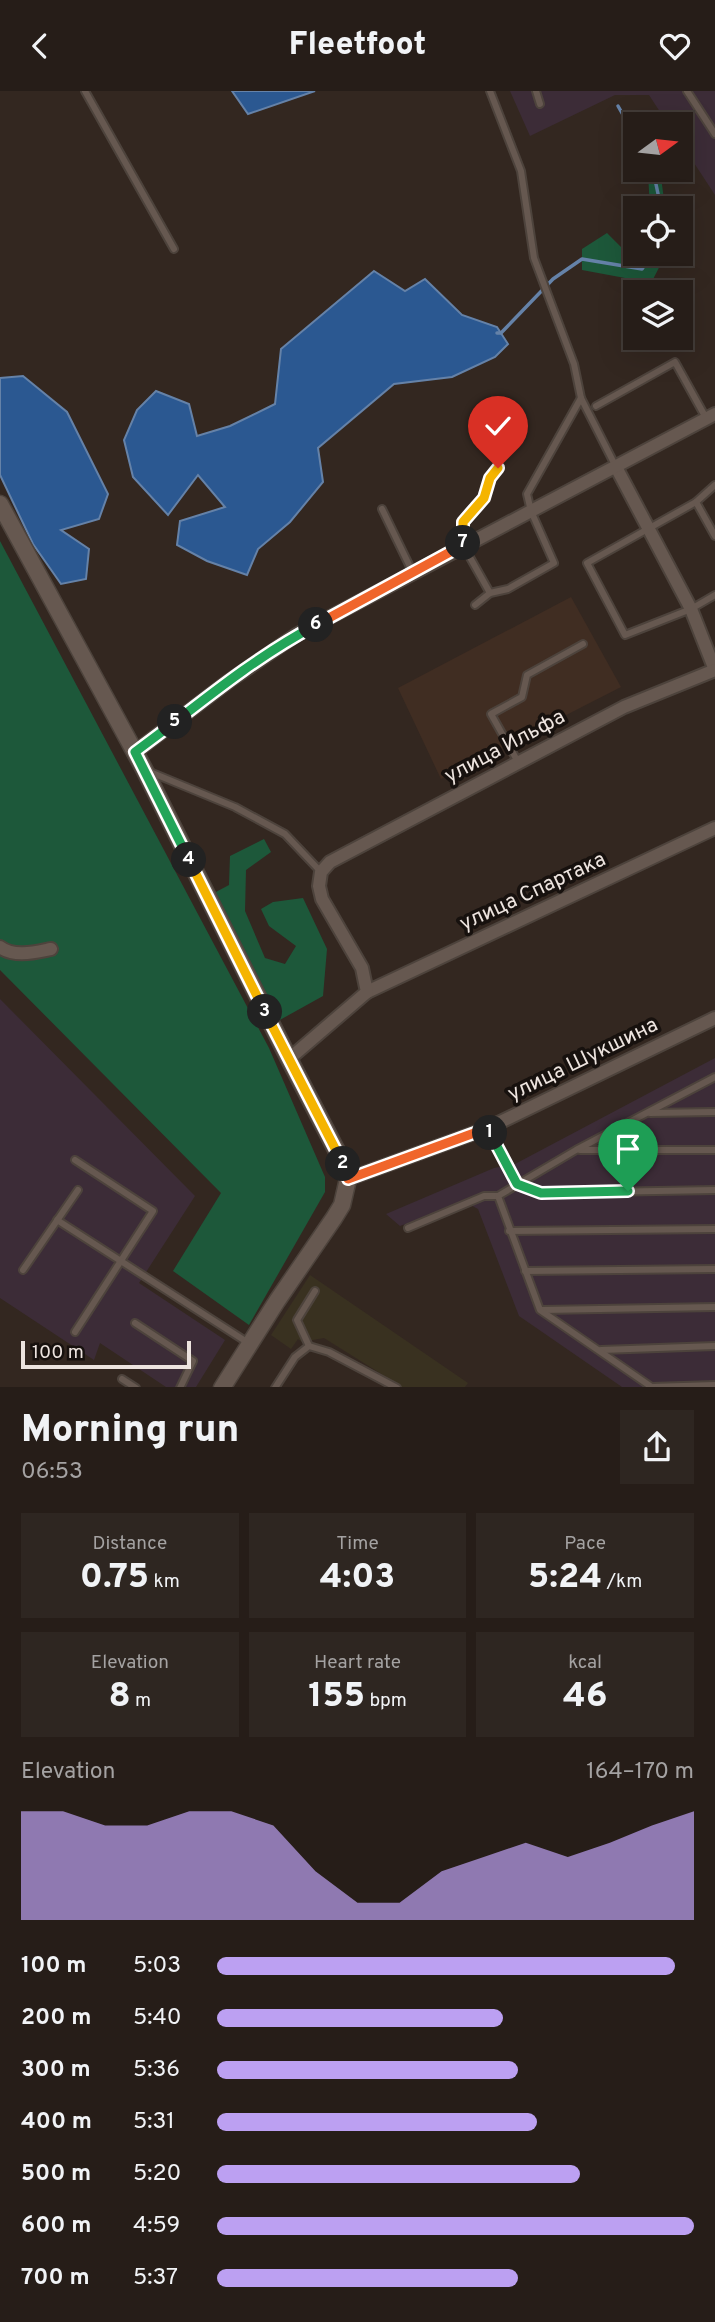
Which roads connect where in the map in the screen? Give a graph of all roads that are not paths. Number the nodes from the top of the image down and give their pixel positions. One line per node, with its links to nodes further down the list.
1 (85, 91): 7 (lane)
2 (490, 91): 8 (lane)
3 (536, 91): 5 (lane)
4 (687, 91): 6 (lane)
5 (540, 104)
6 (715, 134)
7 (174, 249)
8 (581, 398): 11 (lane); 17 (lane)
9 (596, 406): 10 (lane)
10 (711, 416): 11 (street)
11 (616, 467): 17 (street); 18 (street)
12 (498, 468): 20 (lane)
13 (715, 485): 14 (lane)
14 (696, 502): 18 (lane); 19 (lane)
15 (0, 504): 28 (street)
16 (382, 509): 21 (lane)
17 (531, 511): 20 (street); 22 (lane)
18 (649, 527): 25 (street); 25 (lane)
19 (715, 536)
20 (463, 545): 21 (street); 22 (lane)
21 (413, 573): 28 (street)
22 (490, 593): 24 (lane)
23 (715, 595): 25 (lane)
24 (475, 604)
25 (691, 609): 27 (street)
26 (583, 644): 29 (lane)
27 (715, 670): 29 (street, улица Ильфа)
28 (135, 752): 30 (street)
29 (518, 762): 32 (street, улица Ильфа)
30 (144, 769): 32 (lane); 37 (street)
31 (715, 828): 35 (street, улица Спартака)
32 (321, 872): 35 (street)
33 (0, 947): 34 (street)
34 (51, 949)
35 (367, 992): 37 (street, улица Спартака)
36 (715, 1018): 41 (street, улица Шукшина)
37 (289, 1059): 45 (street)
38 (715, 1077): 40 (lane)
39 (715, 1112): 40 (lane)
40 (648, 1113): 42 (lane)
41 (488, 1128): 45 (street, улица Шукшина); 46 (lane)
42 (576, 1150): 43 (lane); 46 (lane)
43 (715, 1150)
44 (75, 1160): 54 (lane)
45 (348, 1179): 63 (street)
46 (517, 1184): 48 (lane); 49 (lane)
47 (78, 1190): 50 (lane)
48 (715, 1190)
49 (498, 1196): 51 (lane); 53 (lane)
50 (57, 1220): 54 (lane); 56 (lane)
51 (408, 1228)
52 (715, 1229): 53 (lane)
53 (509, 1231): 57 (lane)
54 (122, 1261): 62 (lane); 63 (lane)
55 (715, 1269): 57 (lane)
56 (23, 1270)
57 (525, 1271): 60 (lane)
58 (315, 1291): 64 (lane)
59 (715, 1307): 60 (lane)
60 (540, 1310): 66 (lane)
61 (135, 1323): 70 (lane)
62 (75, 1332)
63 (251, 1345): 71 (street)
64 (309, 1346): 72 (lane); 73 (lane)
65 (715, 1346): 66 (lane)
66 (600, 1350): 74 (lane)
67 (122, 1379): 69 (lane)
68 (715, 1385): 74 (lane)
69 (134, 1387)
70 (180, 1387)
71 (223, 1387)
72 (276, 1387)
73 (395, 1387)
74 (652, 1387)

